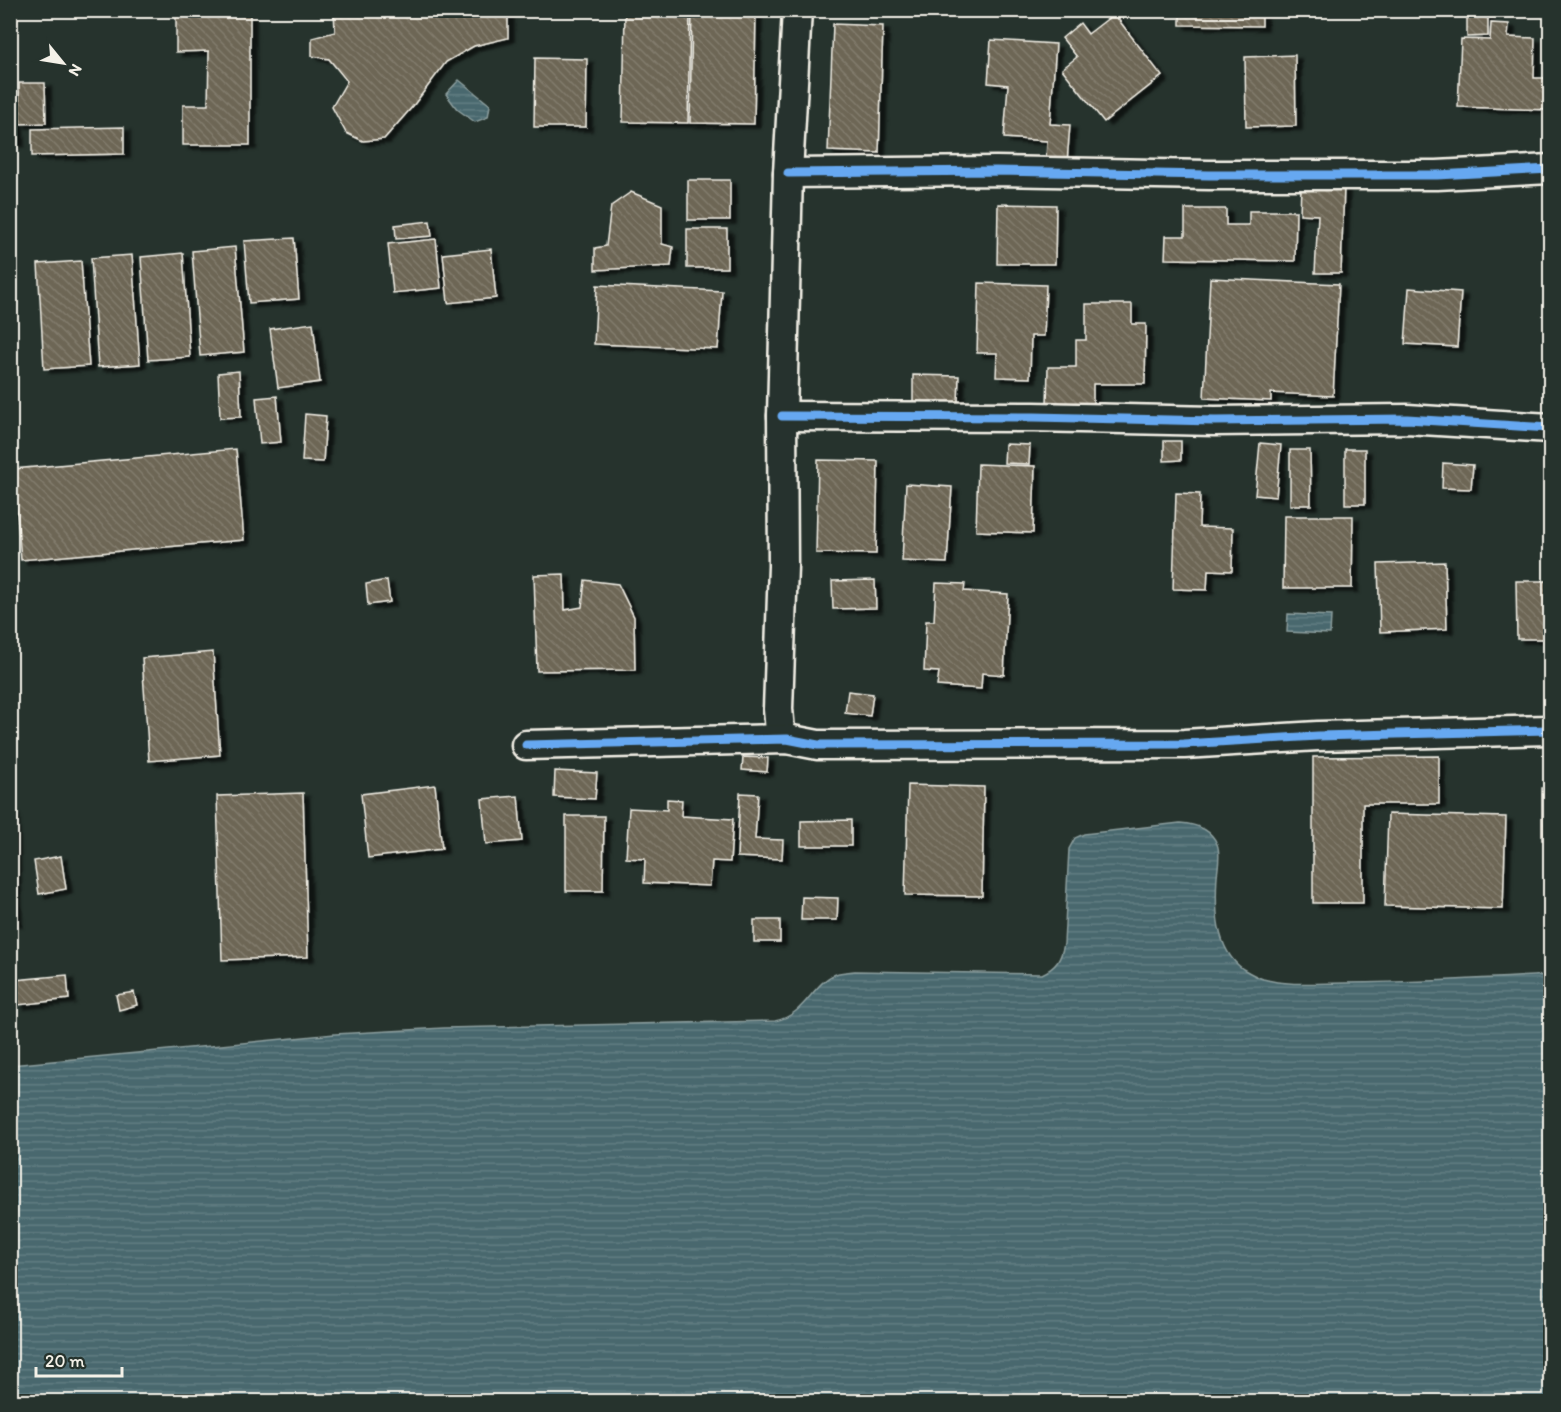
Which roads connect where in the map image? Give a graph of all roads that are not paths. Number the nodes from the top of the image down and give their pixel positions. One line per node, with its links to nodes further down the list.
1 (797, 10): 3 (street)
2 (1551, 169): 3 (street)
3 (788, 173): 4 (street)
4 (782, 416): 5 (street); 7 (street)
5 (1551, 428)
6 (1551, 730): 7 (street)
7 (787, 739): 8 (street)
8 (526, 745)

